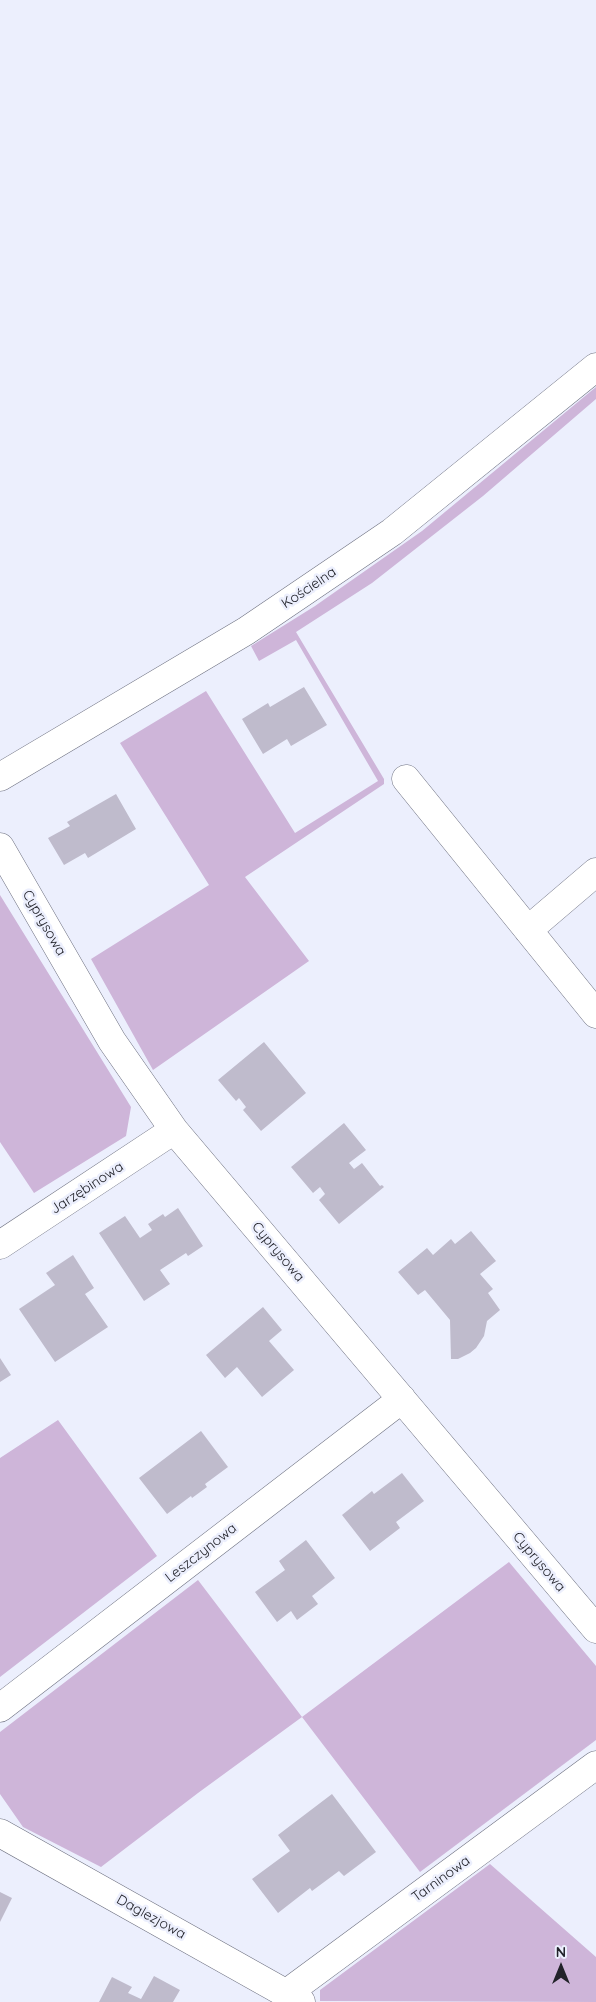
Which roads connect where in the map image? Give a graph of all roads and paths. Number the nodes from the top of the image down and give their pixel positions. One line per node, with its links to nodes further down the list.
1 (596, 367): 2 (street, Kościelna)
2 (0, 777)
3 (406, 779): 6 (street)
4 (0, 847): 8 (street, Cyprysowa)
5 (596, 872): 6 (street)
6 (528, 930): 7 (street)
7 (596, 1014)
8 (174, 1130): 9 (street, Jarzębinowa); 10 (street, Cyprysowa)
9 (0, 1245)
10 (402, 1399): 11 (street, Cyprysowa); 12 (street, Leszczynowa)
11 (596, 1629)
12 (0, 1708)
13 (596, 1766): 15 (street, Tarninowa)
14 (0, 1833): 15 (street, Daglezjowa)
15 (294, 1997)

